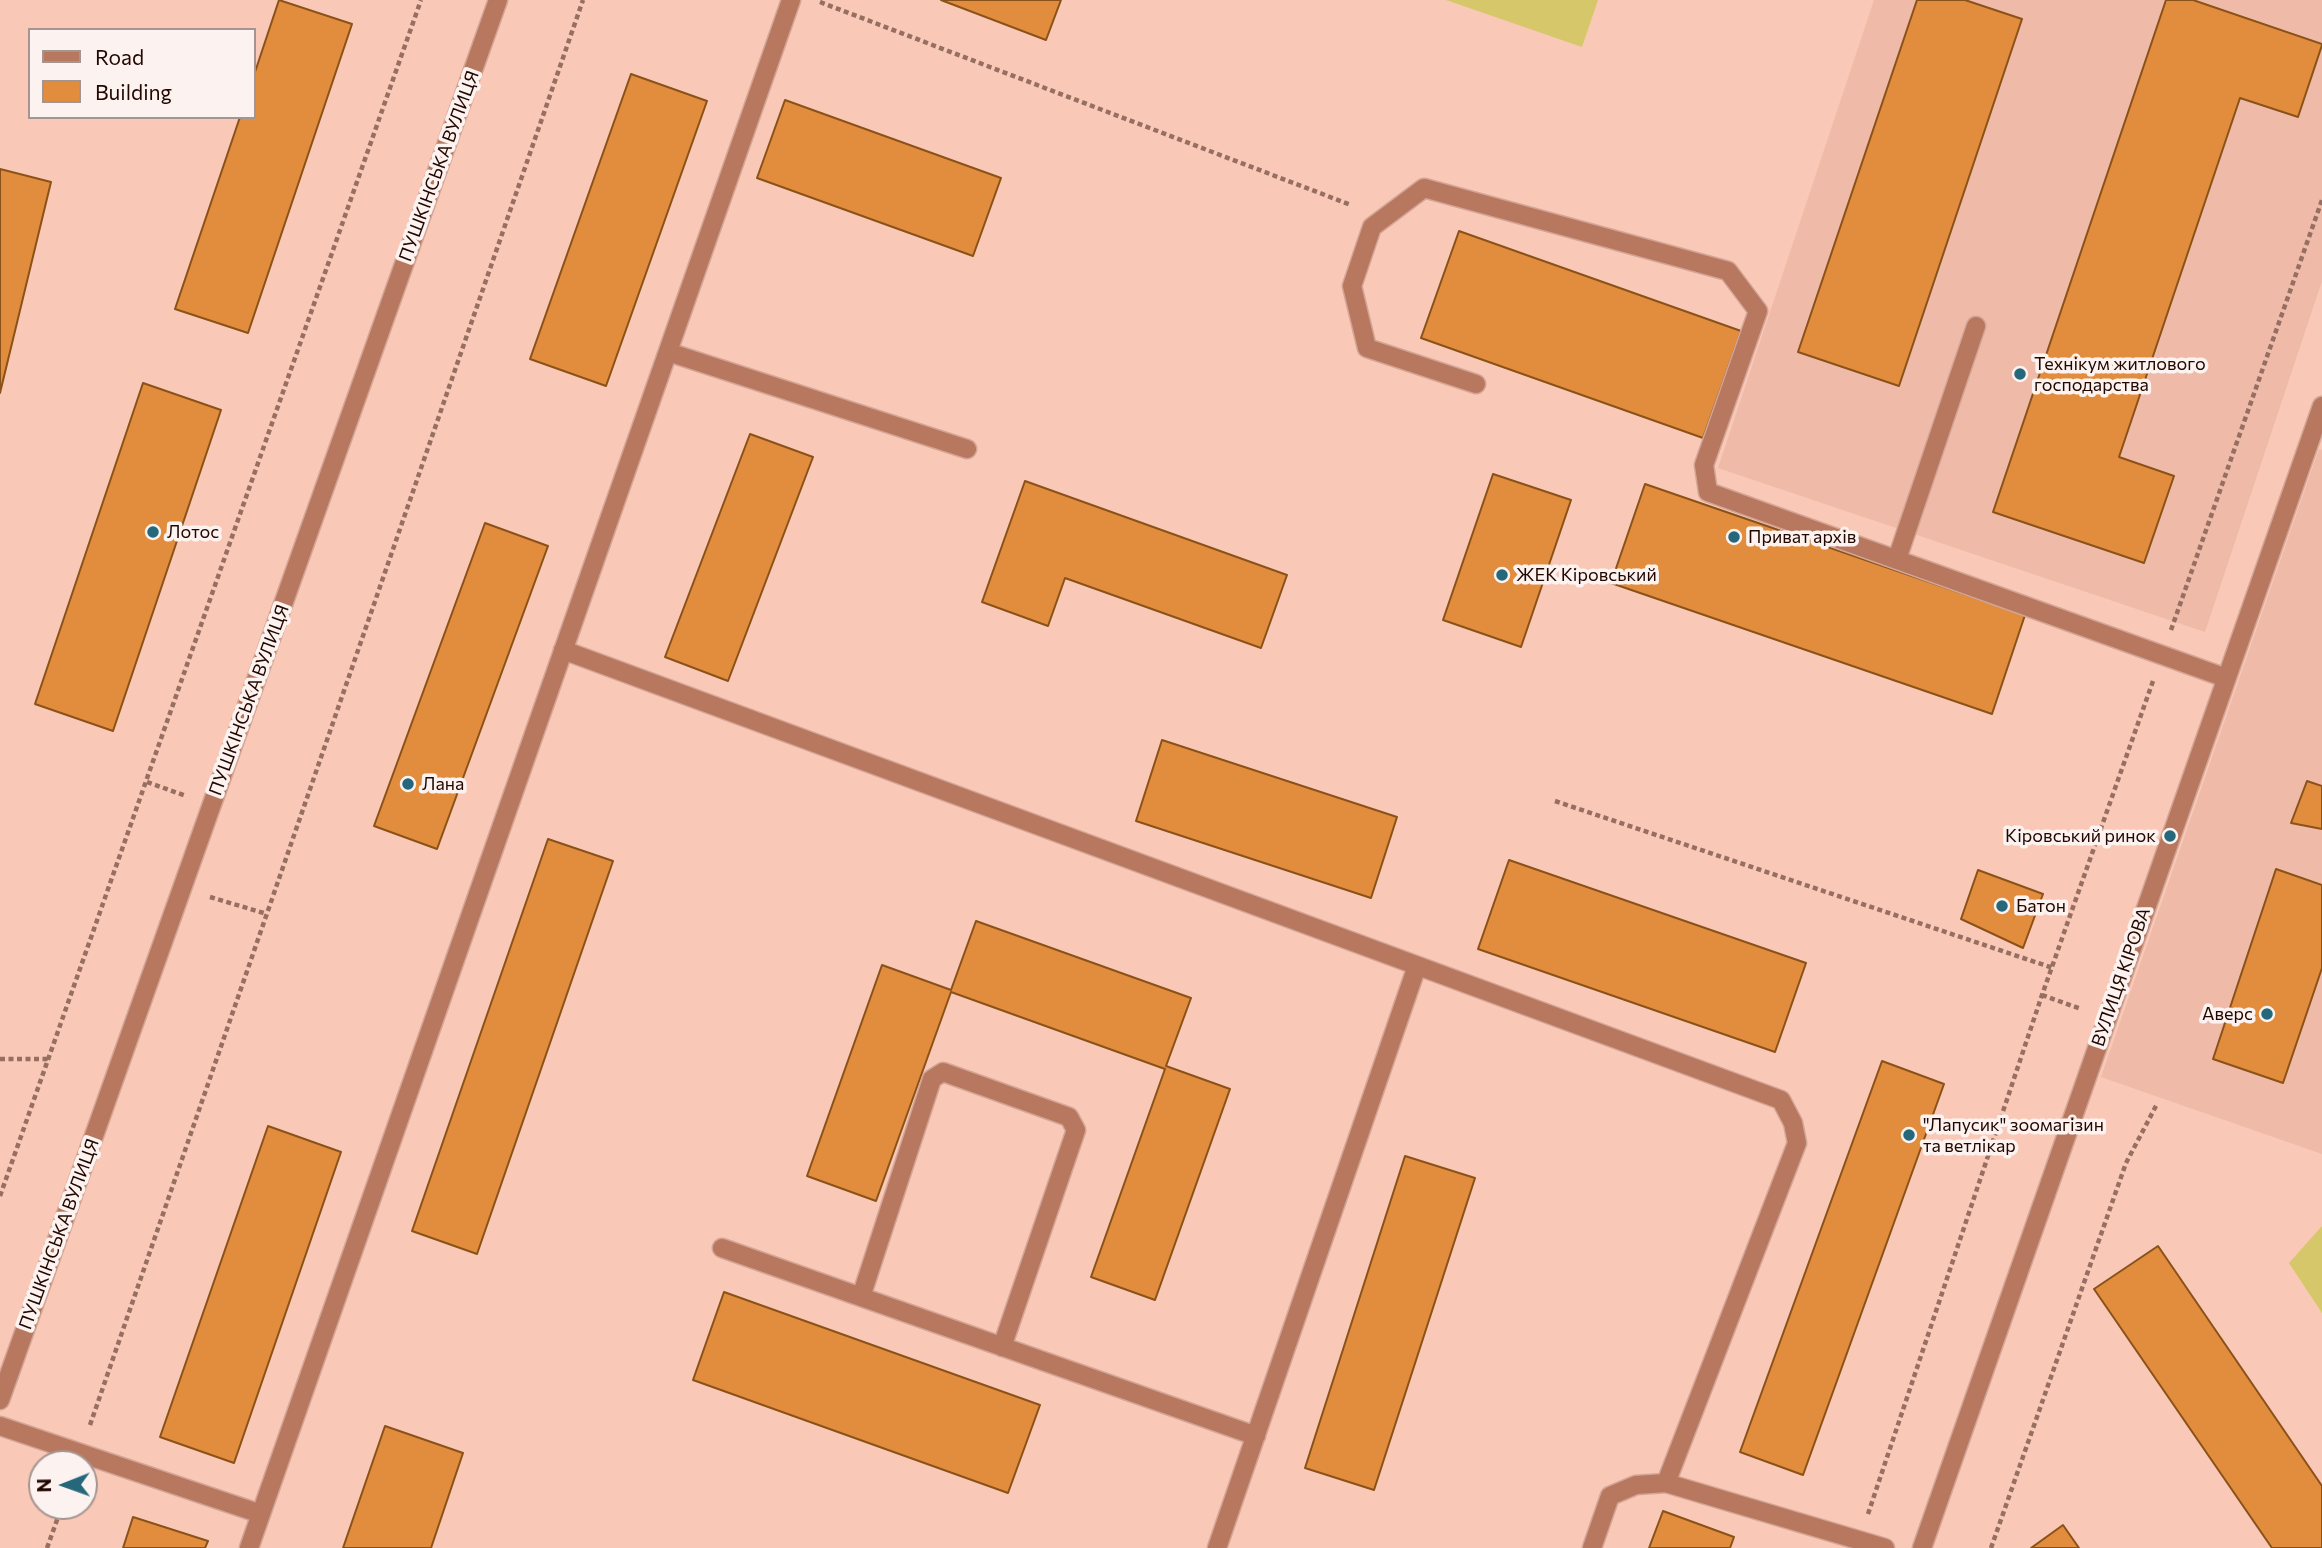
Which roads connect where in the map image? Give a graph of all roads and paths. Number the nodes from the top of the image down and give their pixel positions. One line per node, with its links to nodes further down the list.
1 (421, 0): 17 (path)
2 (498, 0): 19 (street, ПУШКІНСЬКА ВУЛИЦЯ)
3 (583, 0): 21 (path)
4 (791, 0): 9 (street)
5 (814, 0): 7 (path)
6 (2322, 200): 15 (path)
7 (1355, 207)
8 (1976, 326): 13 (street)
9 (668, 352): 12 (street); 14 (street)
10 (1476, 384): 13 (street)
11 (2322, 406): 16 (street, ВУЛИЦЯ КІРОВА)
12 (967, 449)
13 (1897, 559): 15 (street)
14 (563, 650): 22 (street); 40 (street)
15 (2163, 655): 16 (street); 23 (path)
16 (2226, 678): 25 (street, ВУЛИЦЯ КІРОВА)
17 (147, 782): 19 (path); 27 (path)
18 (1555, 801): 23 (path)
19 (211, 805): 20 (street, ПУШКІНСЬКА ВУЛИЦЯ)
20 (182, 888): 21 (path); 33 (street, ПУШКІНСЬКА ВУЛИЦЯ)
21 (267, 914): 37 (path)
22 (1417, 966): 35 (street); 39 (street)
23 (2053, 968): 24 (path)
24 (2042, 995): 25 (path); 42 (path)
25 (2107, 1018): 48 (street, ВУЛИЦЯ КІРОВА)
26 (0, 1059): 27 (path)
27 (48, 1059): 29 (path)
28 (2157, 1104): 49 (path)
29 (0, 1196)
30 (722, 1248): 31 (street)
31 (862, 1297): 32 (street); 32 (street)
32 (1002, 1347): 35 (street)
33 (0, 1400)
34 (0, 1426): 36 (street)
35 (1256, 1436): 45 (street)
36 (71, 1450)
37 (81, 1450)
38 (98, 1459): 40 (street)
39 (1666, 1483): 42 (street); 46 (street)
40 (261, 1514): 44 (street)
41 (57, 1520): 43 (path)
42 (1860, 1540): 47 (street)
43 (47, 1548)
44 (249, 1548)
45 (1217, 1548)
46 (1592, 1548)
47 (1885, 1548)
48 (1922, 1548)
49 (1991, 1548)

